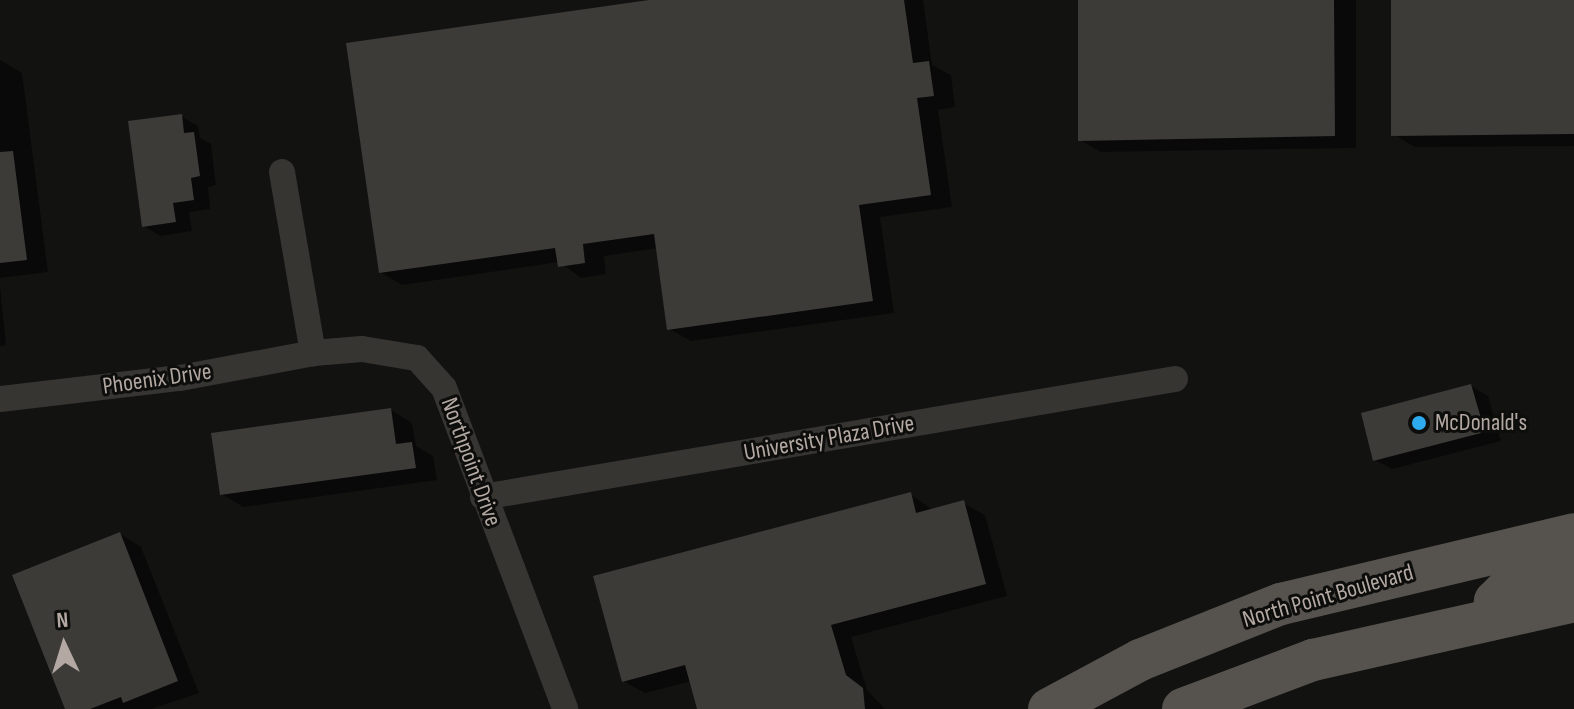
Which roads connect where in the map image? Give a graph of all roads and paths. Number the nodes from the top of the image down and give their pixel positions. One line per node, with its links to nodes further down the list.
1 (282, 172): 2 (street)
2 (313, 353): 4 (street, Phoenix Drive); 5 (street, Northpoint Drive)
3 (1175, 379): 5 (street, University Plaza Drive)
4 (0, 399)
5 (483, 497): 10 (street, Northpoint Drive)
6 (1574, 534): 11 (main road, North Point Boulevard)
7 (1574, 567): 9 (main road)
8 (1574, 601): 9 (main road)
9 (1493, 617): 12 (main road)
10 (565, 709)
11 (1049, 709)
12 (1183, 709)

